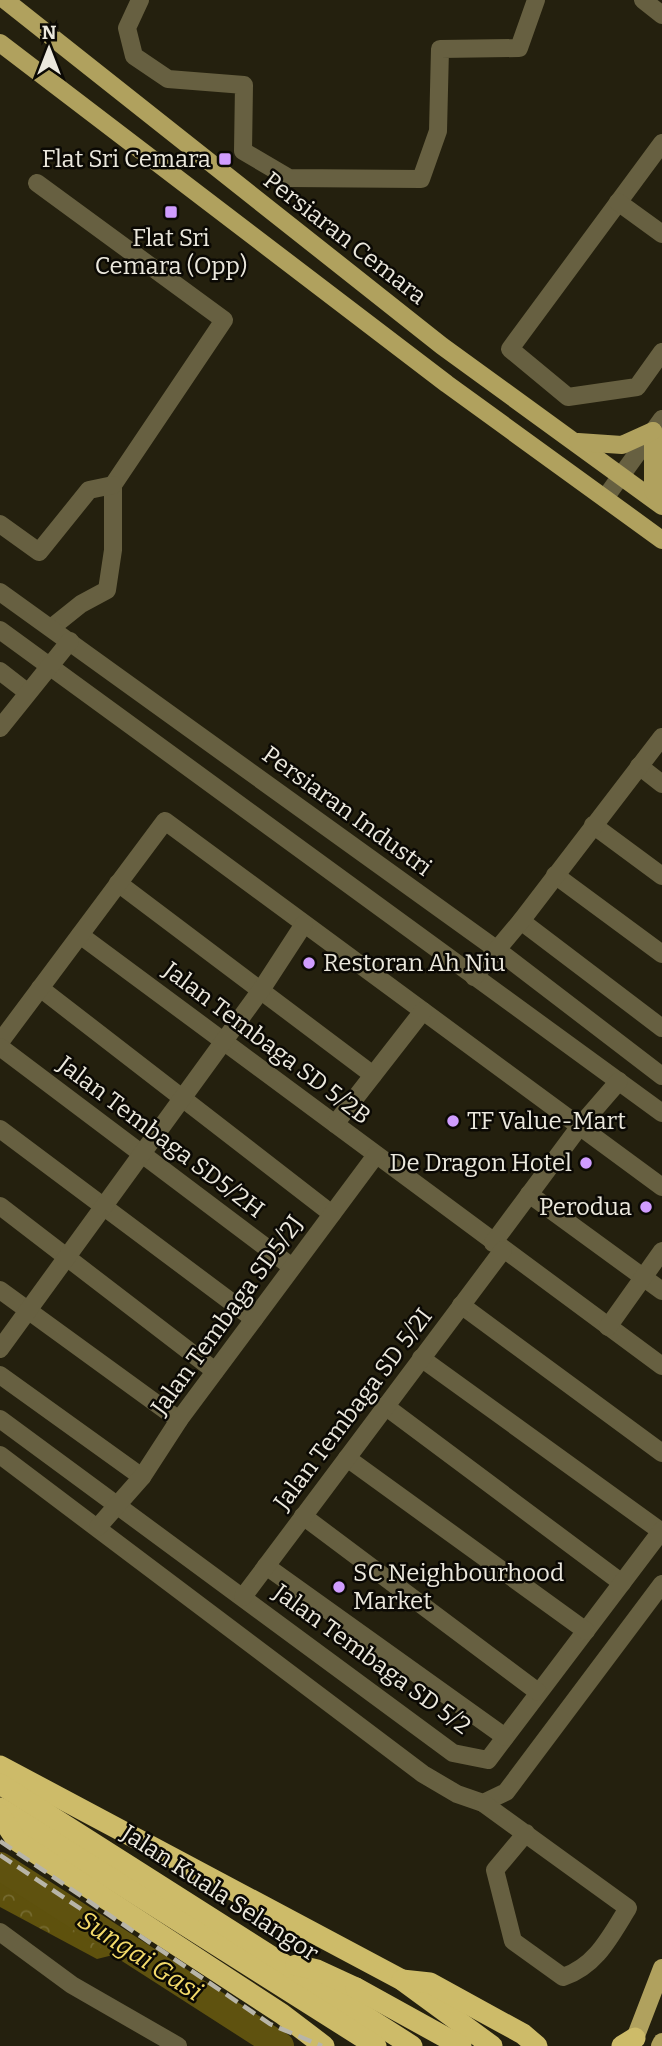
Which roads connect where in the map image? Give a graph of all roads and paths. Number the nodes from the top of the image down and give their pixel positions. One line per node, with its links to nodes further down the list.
1 (5, 0): 13 (main road, Persiaran Cemara)
2 (140, 0): 3 (street)
3 (536, 0)
4 (643, 0): 5 (street)
5 (662, 15)
6 (0, 43): 16 (main road)
7 (662, 143): 9 (street)
8 (37, 183): 15 (street)
9 (618, 202): 10 (street); 11 (street)
10 (662, 234)
11 (662, 352)
12 (657, 425): 13 (main road); 14 (street); 17 (main road)
13 (574, 442): 14 (main road, Persiaran Cemara)
14 (622, 475): 16 (street); 17 (main road, Persiaran Cemara)
15 (113, 485): 18 (street); 21 (street)
16 (605, 498): 19 (main road)
17 (662, 506)
18 (0, 524)
19 (662, 540)
20 (0, 592): 21 (street, Persiaran Industri)
21 (51, 628): 23 (street, Persiaran Industri)
22 (0, 630): 24 (street)
23 (70, 641): 24 (street); 38 (street, Persiaran Industri)
24 (49, 667): 26 (street); 40 (street)
25 (0, 671): 26 (street)
26 (27, 692): 27 (street)
27 (0, 728)
28 (662, 737): 29 (street)
29 (639, 766): 30 (street); 31 (street)
30 (662, 783)
31 (593, 825): 32 (street); 33 (street)
32 (555, 874): 35 (street); 39 (street)
33 (662, 876)
34 (118, 883): 36 (street); 37 (street); 42 (street)
35 (521, 921): 38 (street); 44 (street)
36 (304, 924): 42 (street); 43 (street)
37 (80, 935): 41 (street); 45 (street, Jalan Tembaga SD 5/2B)
38 (496, 949): 40 (street); 48 (street, Persiaran Industri)
39 (662, 954)
40 (474, 977): 49 (street)
41 (40, 988): 46 (street); 50 (street)
42 (261, 990): 45 (street); 47 (street)
43 (423, 1011): 47 (street); 53 (street)
44 (662, 1028)
45 (223, 1041): 50 (street); 52 (street, Jalan Tembaga SD 5/2B)
46 (0, 1045): 55 (street, Jalan Tembaga SD5/2H)
47 (373, 1075): 52 (street)
48 (662, 1076)
49 (619, 1081): 51 (street); 53 (street, Jalan Tembaga SD 5/2I)
50 (181, 1098): 55 (street); 61 (street)
51 (662, 1114)
52 (335, 1124): 56 (street, Jalan Tembaga SD 5/2B)
53 (580, 1126): 57 (street); 58 (street, Jalan Tembaga SD 5/2I)
54 (0, 1129): 60 (street)
55 (142, 1154): 60 (street); 65 (street, Jalan Tembaga SD5/2H)
56 (376, 1155): 61 (street, Jalan Tembaga SD5/2J); 62 (street, Jalan Tembaga SD 5/2B)
57 (662, 1187)
58 (529, 1194): 62 (street, Jalan Tembaga SD 5/2I); 66 (street)
59 (0, 1206): 64 (street)
60 (103, 1206): 64 (street); 71 (street)
61 (332, 1214): 65 (street, Jalan Tembaga SD5/2J)
62 (498, 1246): 69 (street, Jalan Tembaga SD 5/2I); 72 (street, Jalan Tembaga SD 5/2B)
63 (662, 1251): 66 (street)
64 (66, 1257): 70 (street); 76 (street)
65 (292, 1267): 71 (street, Jalan Tembaga SD5/2J)
66 (643, 1277): 68 (street); 72 (street)
67 (0, 1290): 70 (street)
68 (662, 1291)
69 (461, 1305): 74 (street, Jalan Tembaga SD 5/2I); 81 (street)
70 (28, 1310): 73 (street); 80 (street)
71 (254, 1319): 76 (street, Jalan Tembaga SD5/2J)
72 (608, 1327): 75 (street, Jalan Tembaga SD 5/2B)
73 (0, 1349)
74 (421, 1358): 78 (street, Jalan Tembaga SD 5/2I); 88 (street)
75 (662, 1366)
76 (215, 1371): 80 (street, Jalan Tembaga SD5/2J)
77 (0, 1375): 84 (street)
78 (385, 1406): 83 (street, Jalan Tembaga SD 5/2I); 90 (street)
79 (0, 1419): 85 (street, Jalan Tembaga SD 5/2)
80 (179, 1420): 84 (street, Jalan Tembaga SD5/2J)
81 (662, 1453)
82 (0, 1455): 87 (street)
83 (347, 1458): 86 (street, Jalan Tembaga SD 5/2I); 93 (street)
84 (142, 1477): 85 (street, Jalan Tembaga SD5/2J)
85 (117, 1504): 87 (street, Jalan Tembaga SD5/2J); 92 (street, Jalan Tembaga SD 5/2)
86 (303, 1516): 89 (street, Jalan Tembaga SD 5/2I); 94 (street)
87 (98, 1527): 98 (street)
88 (662, 1531): 90 (street, Jalan Tembaga SD 5/2)
89 (266, 1566): 92 (street, Jalan Tembaga SD 5/2I); 95 (street)
90 (622, 1583): 93 (street, Jalan Tembaga SD 5/2)
91 (662, 1584): 98 (street)
92 (243, 1597): 95 (street, Jalan Tembaga SD 5/2)
93 (586, 1631): 94 (street, Jalan Tembaga SD 5/2)
94 (538, 1692): 95 (street, Jalan Tembaga SD 5/2)
95 (505, 1737)
96 (0, 1766): 104 (highway)
97 (0, 1784): 105 (highway, Jalan Kuala Selangor)
98 (483, 1803): 101 (street)
99 (0, 1808): 105 (highway, Jalan Kuala Selangor)
100 (0, 1815): 110 (highway)
101 (526, 1833): 101 (street)
102 (0, 1932): 109 (street)
103 (662, 1968): 107 (main road)
104 (402, 1980): 106 (highway); 108 (highway)
105 (345, 2003): 111 (highway, Jalan Kuala Selangor); 112 (highway, Jalan Kuala Selangor); 114 (highway, bridge)
106 (443, 2013): 113 (highway); 115 (highway)
107 (630, 2043)
108 (537, 2045)
109 (178, 2046)
110 (324, 2046)
111 (376, 2046)
112 (412, 2046)
113 (455, 2046)
114 (461, 2046)
115 (492, 2046)

